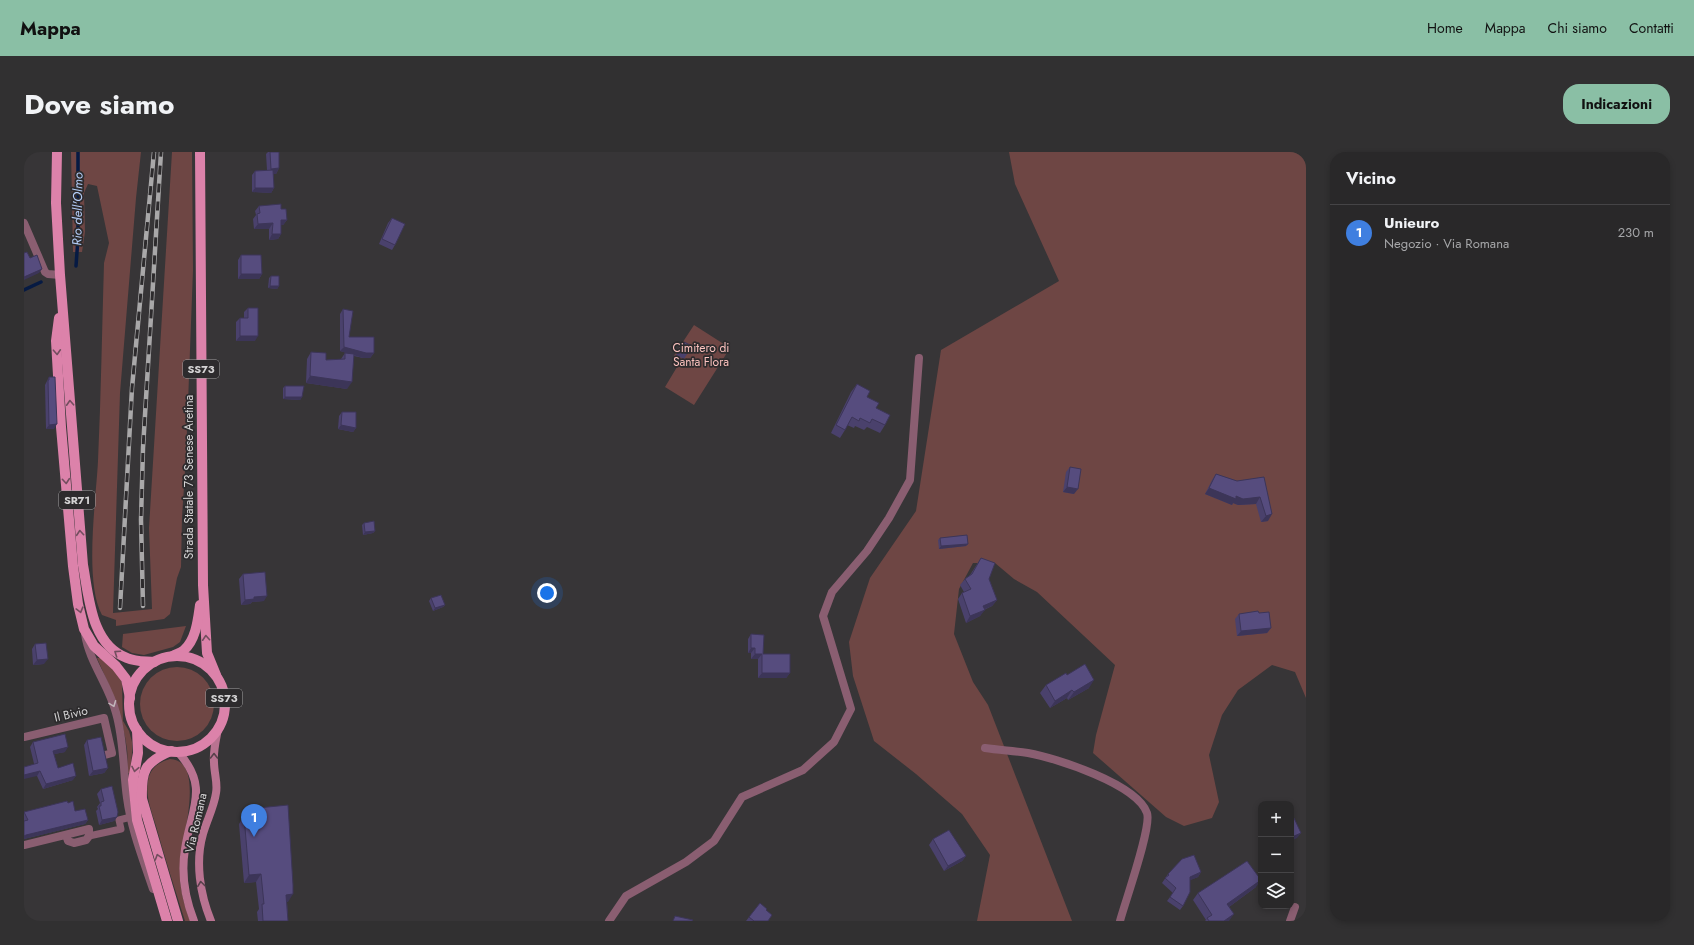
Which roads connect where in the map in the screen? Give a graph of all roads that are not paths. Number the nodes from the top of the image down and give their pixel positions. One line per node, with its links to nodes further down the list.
1 (57, 152): 4 (main road, SR71)
2 (200, 152): 7 (main road, Strada Statale 73 Senese Aretina / SS73)
3 (24, 223): 4 (street)
4 (60, 275): 5 (main road, SR71)
5 (61, 299): 8 (main road, SR71, one-way to 8); 10 (main road, SR71, one-way to 5)
6 (919, 358): 28 (street)
7 (203, 585): 9 (main road, Strada Statale 73 Senese Aretina / SS73); 11 (main road, Strada Statale 73 Senese Aretina / SS73, one-way to 7)
8 (84, 629): 12 (main road, SR71); 19 (street, one-way to 19)
9 (173, 656): 10 (main road, Strada Statale 73 Senese Aretina / SS73); 11 (main road, Strada Statale 73 Senese Aretina / SS73)
10 (154, 662): 12 (main road, Strada Statale 73 Senese Aretina / SS73)
11 (216, 675): 13 (main road, Strada Statale 73 Senese Aretina / SS73)
12 (130, 698): 14 (main road, Strada Statale 73 Senese Aretina / SS73)
13 (218, 729): 17 (main road, Strada Statale 73 Senese Aretina / SS73); 27 (main road, Via Romana, one-way to 13)
14 (137, 730): 17 (main road, Strada Statale 73 Senese Aretina / SS73); 24 (main road, Strada Statale 73 Senese Aretina / SS73, one-way to 24)
15 (24, 737): 18 (street, Il Bivio)
16 (985, 748): 29 (street)
17 (174, 751): 25 (main road, Strada Statale 73 Senese Aretina / SS73, one-way to 17); 26 (main road, Via Romana)
18 (105, 755)
19 (131, 817): 20 (street); 23 (street)
20 (89, 836): 21 (street)
21 (24, 846)
22 (1295, 907): 30 (street)
23 (164, 921)
24 (167, 921)
25 (178, 921)
26 (194, 921)
27 (211, 921)
28 (609, 921)
29 (1120, 921)
30 (1290, 921)

